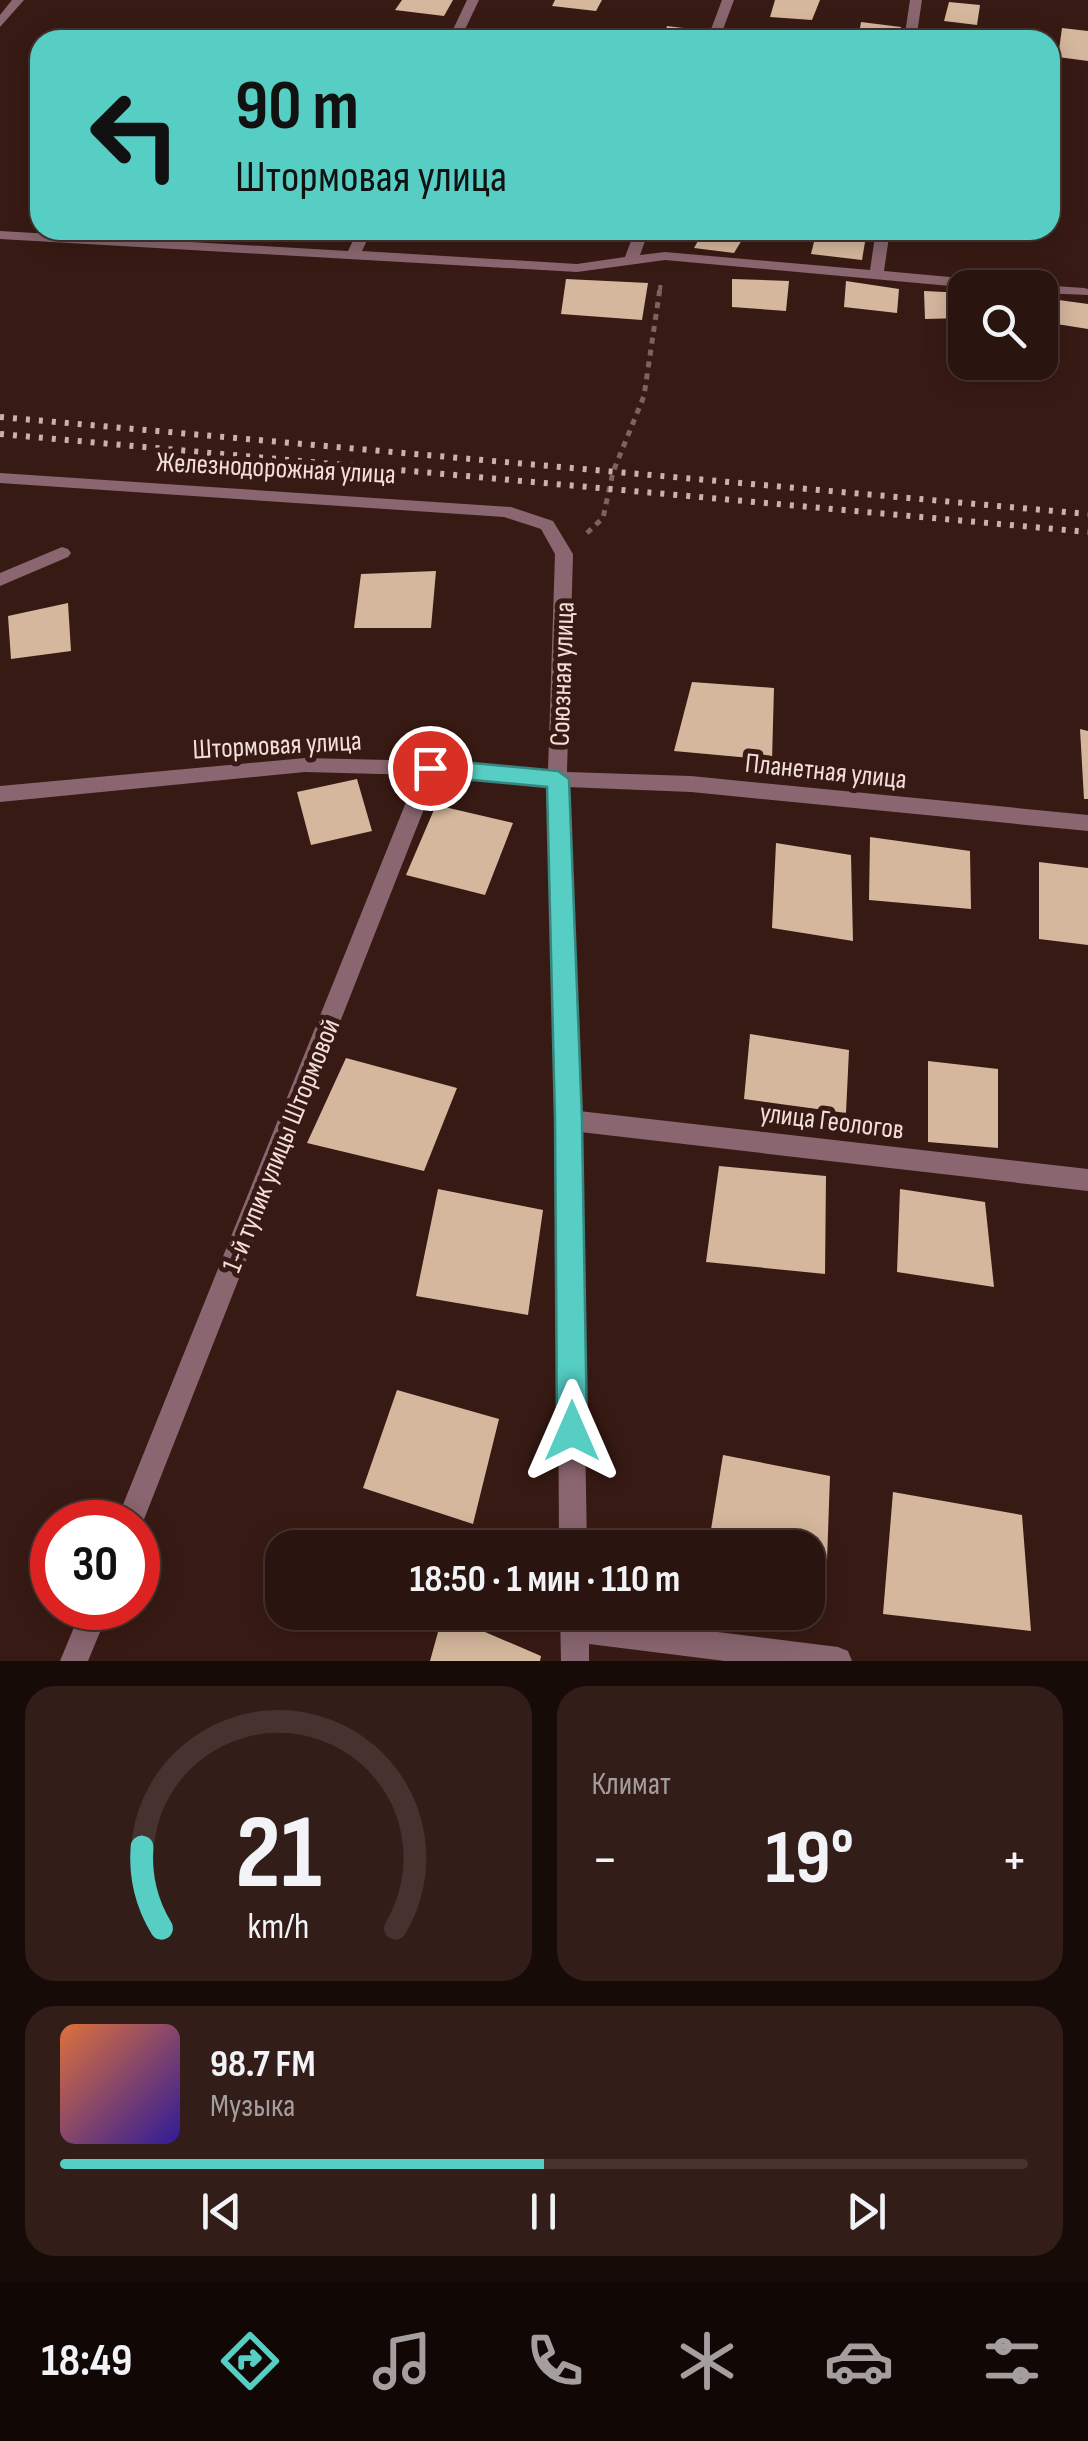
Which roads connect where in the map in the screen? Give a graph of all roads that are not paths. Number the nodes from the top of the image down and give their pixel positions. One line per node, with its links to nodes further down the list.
1 (18, 0): 5 (street)
2 (473, 0): 6 (street)
3 (728, 0): 7 (street)
4 (916, 0): 8 (street)
5 (0, 23)
6 (459, 30)
7 (717, 30)
8 (912, 30)
9 (0, 234): 10 (street)
10 (30, 236)
11 (96, 240): 15 (street)
12 (360, 240): 15 (street)
13 (638, 240): 16 (street)
14 (881, 240): 17 (street)
15 (352, 256): 16 (street)
16 (630, 260): 17 (street)
17 (876, 275): 18 (street)
18 (948, 281)
19 (1058, 290): 20 (street)
20 (1084, 292)
21 (0, 478): 23 (street, Железнодорожная улица)
22 (62, 553): 24 (street)
23 (564, 554): 26 (street, Союзная улица)
24 (0, 580)
25 (430, 768): 26 (street, Штормовая улица); 27 (street, Штормовая улица); 31 (street, 1-й тупик улицы Штормовой)
26 (558, 779): 28 (street, Планетная улица); 29 (street, Союзная улица)
27 (0, 794)
28 (1088, 823)
29 (568, 1120): 30 (street, улица Геологов); 32 (street, Союзная улица)
30 (1088, 1180)
31 (139, 1500)
32 (573, 1530)
33 (87, 1630): 36 (street)
34 (574, 1630): 37 (street)
35 (638, 1630): 38 (street)
36 (74, 1661)
37 (575, 1661)
38 (838, 1661)

